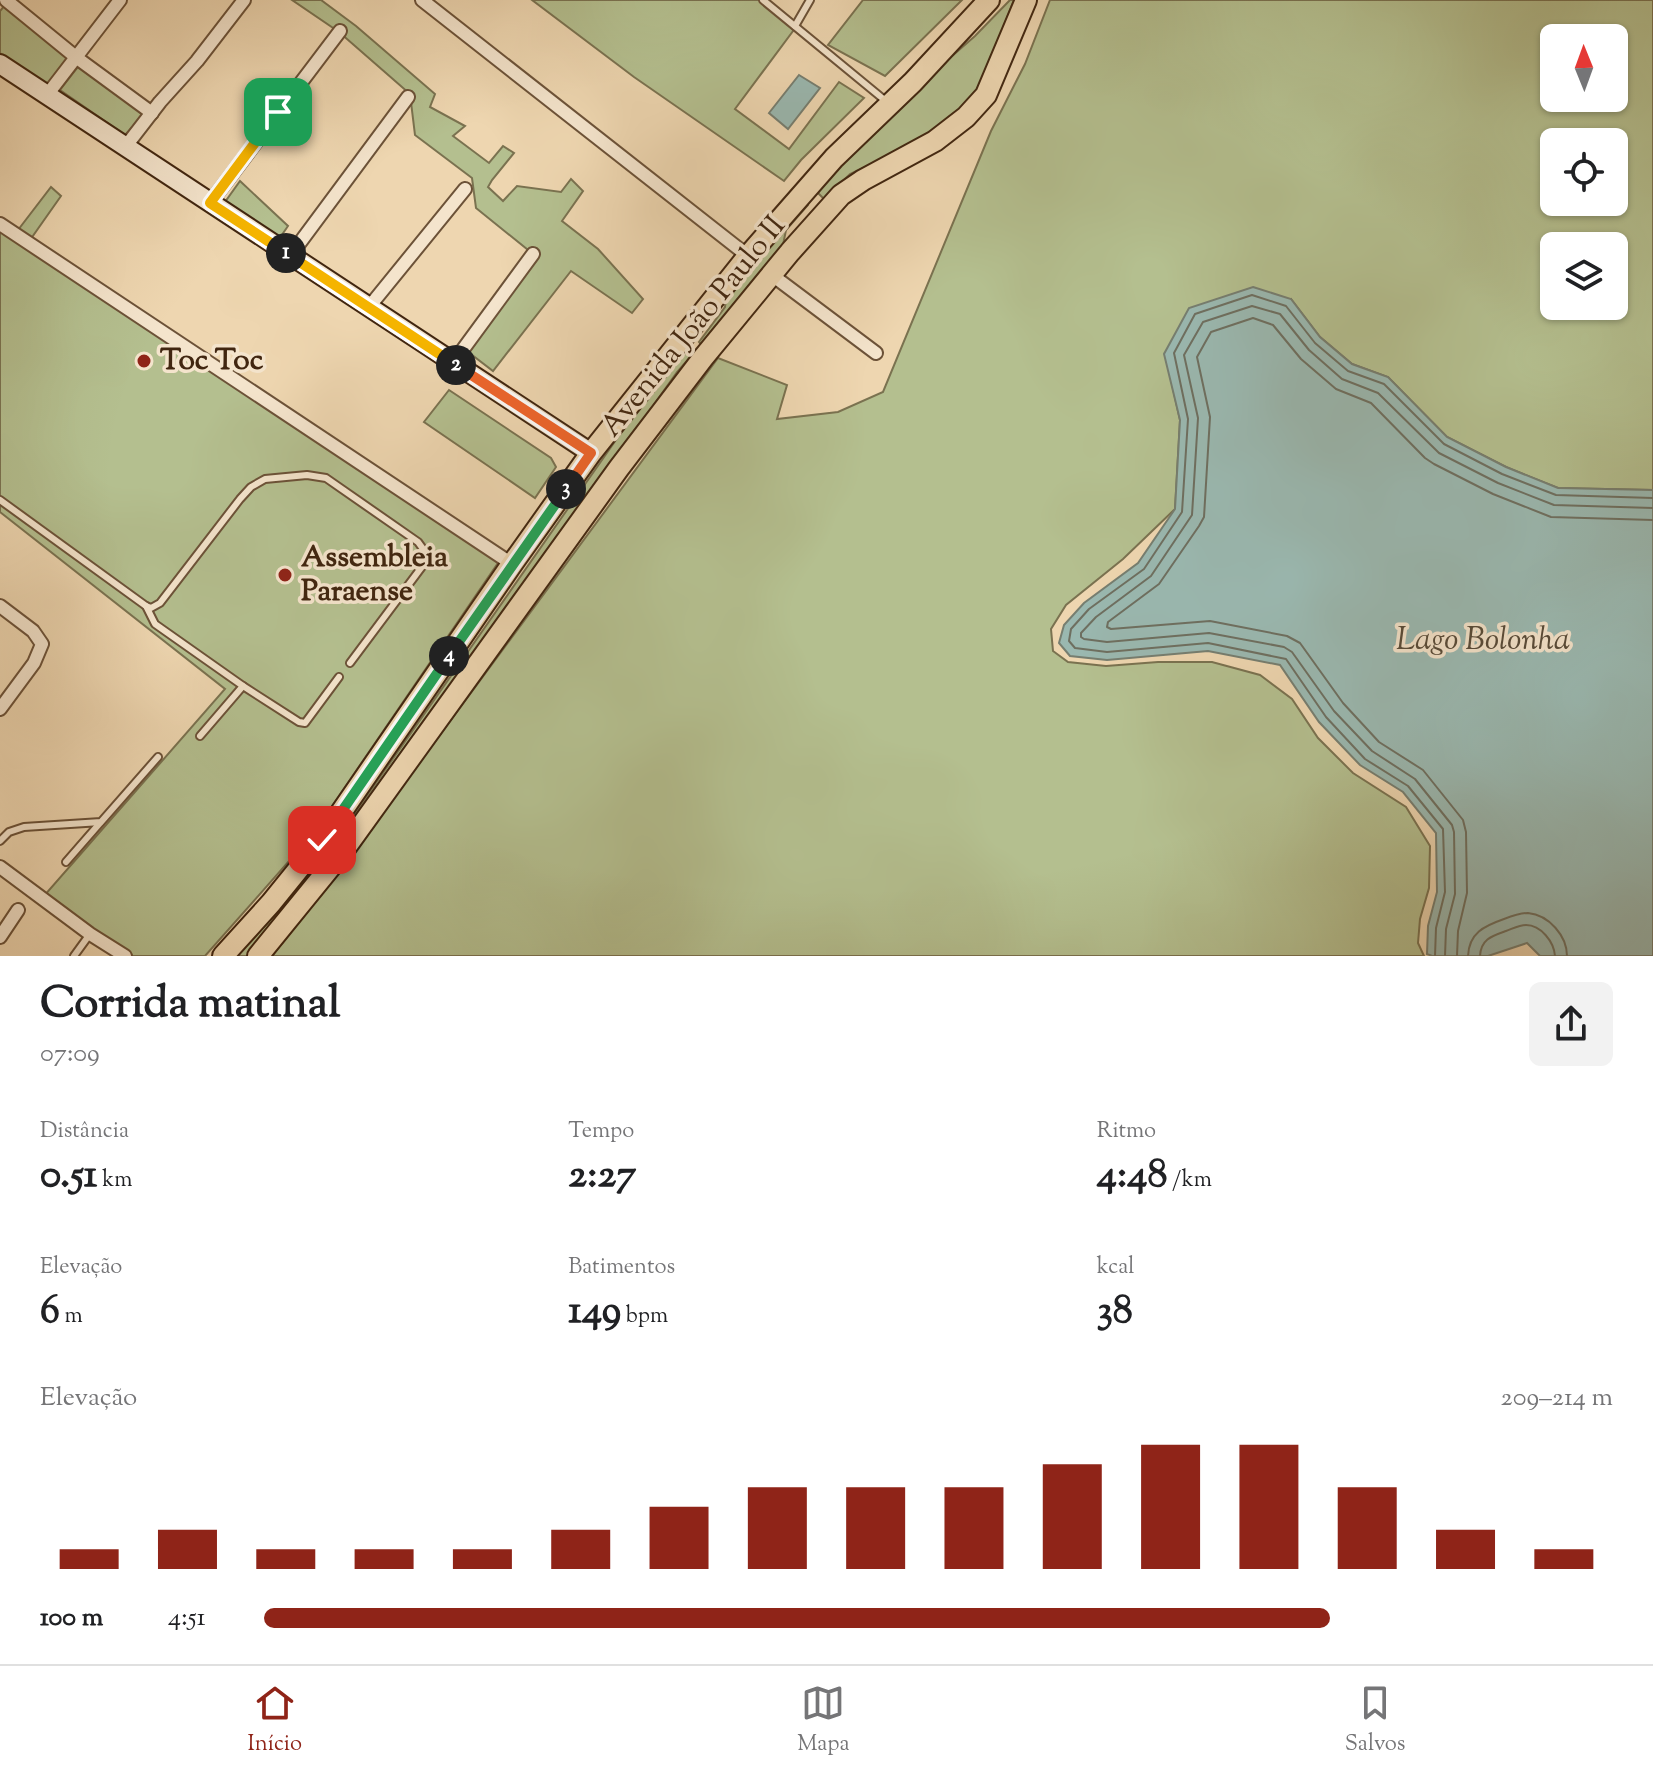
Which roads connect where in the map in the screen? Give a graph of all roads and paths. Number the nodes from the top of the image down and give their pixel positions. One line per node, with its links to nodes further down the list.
1 (2, 0): 11 (street)
2 (120, 0): 11 (street)
3 (244, 0): 16 (street)
4 (422, 0): 25 (street)
5 (763, 0): 9 (lane)
6 (810, 0): 9 (lane)
7 (989, 0): 15 (main road, Avenida João Paulo II)
8 (1026, 0): 22 (main road, Avenida João Paulo II)
9 (795, 26): 15 (lane)
10 (340, 31): 20 (street)
11 (77, 58): 13 (street); 16 (street)
12 (0, 64): 13 (main road)
13 (47, 95): 17 (main road)
14 (408, 97): 24 (street)
15 (890, 104): 19 (main road, Avenida João Paulo II)
16 (152, 113): 17 (street)
17 (126, 146): 20 (main road)
18 (465, 189): 28 (street)
19 (803, 192): 22 (main road); 25 (main road, Avenida João Paulo II)
20 (210, 203): 24 (main road)
21 (0, 224): 34 (street)
22 (790, 252): 26 (main road, Avenida João Paulo II)
23 (533, 254): 31 (street)
24 (290, 256): 28 (main road)
25 (748, 256): 27 (main road, Avenida João Paulo II)
26 (772, 275): 29 (street); 30 (main road, Avenida João Paulo II)
27 (716, 297): 30 (main road); 32 (main road, Avenida João Paulo II)
28 (369, 307): 31 (main road)
29 (876, 353)
30 (703, 358): 53 (main road, Avenida João Paulo II)
31 (453, 363): 32 (main road)
32 (591, 453): 34 (main road, Avenida João Paulo II)
33 (0, 500): 36 (lane)
34 (512, 564): 52 (main road, Avenida João Paulo II)
35 (0, 606): 40 (street)
36 (146, 606): 37 (lane); 39 (lane)
37 (350, 663)
38 (339, 677): 39 (lane)
39 (243, 686): 41 (lane)
40 (1, 706)
41 (200, 736)
42 (158, 757): 43 (lane)
43 (101, 822): 44 (lane); 45 (lane)
44 (0, 841)
45 (66, 862)
46 (0, 867): 48 (street)
47 (18, 910): 49 (street)
48 (90, 934): 50 (lane); 51 (street)
49 (0, 937)
50 (74, 956)
51 (125, 956)
52 (223, 956)
53 (258, 956)

